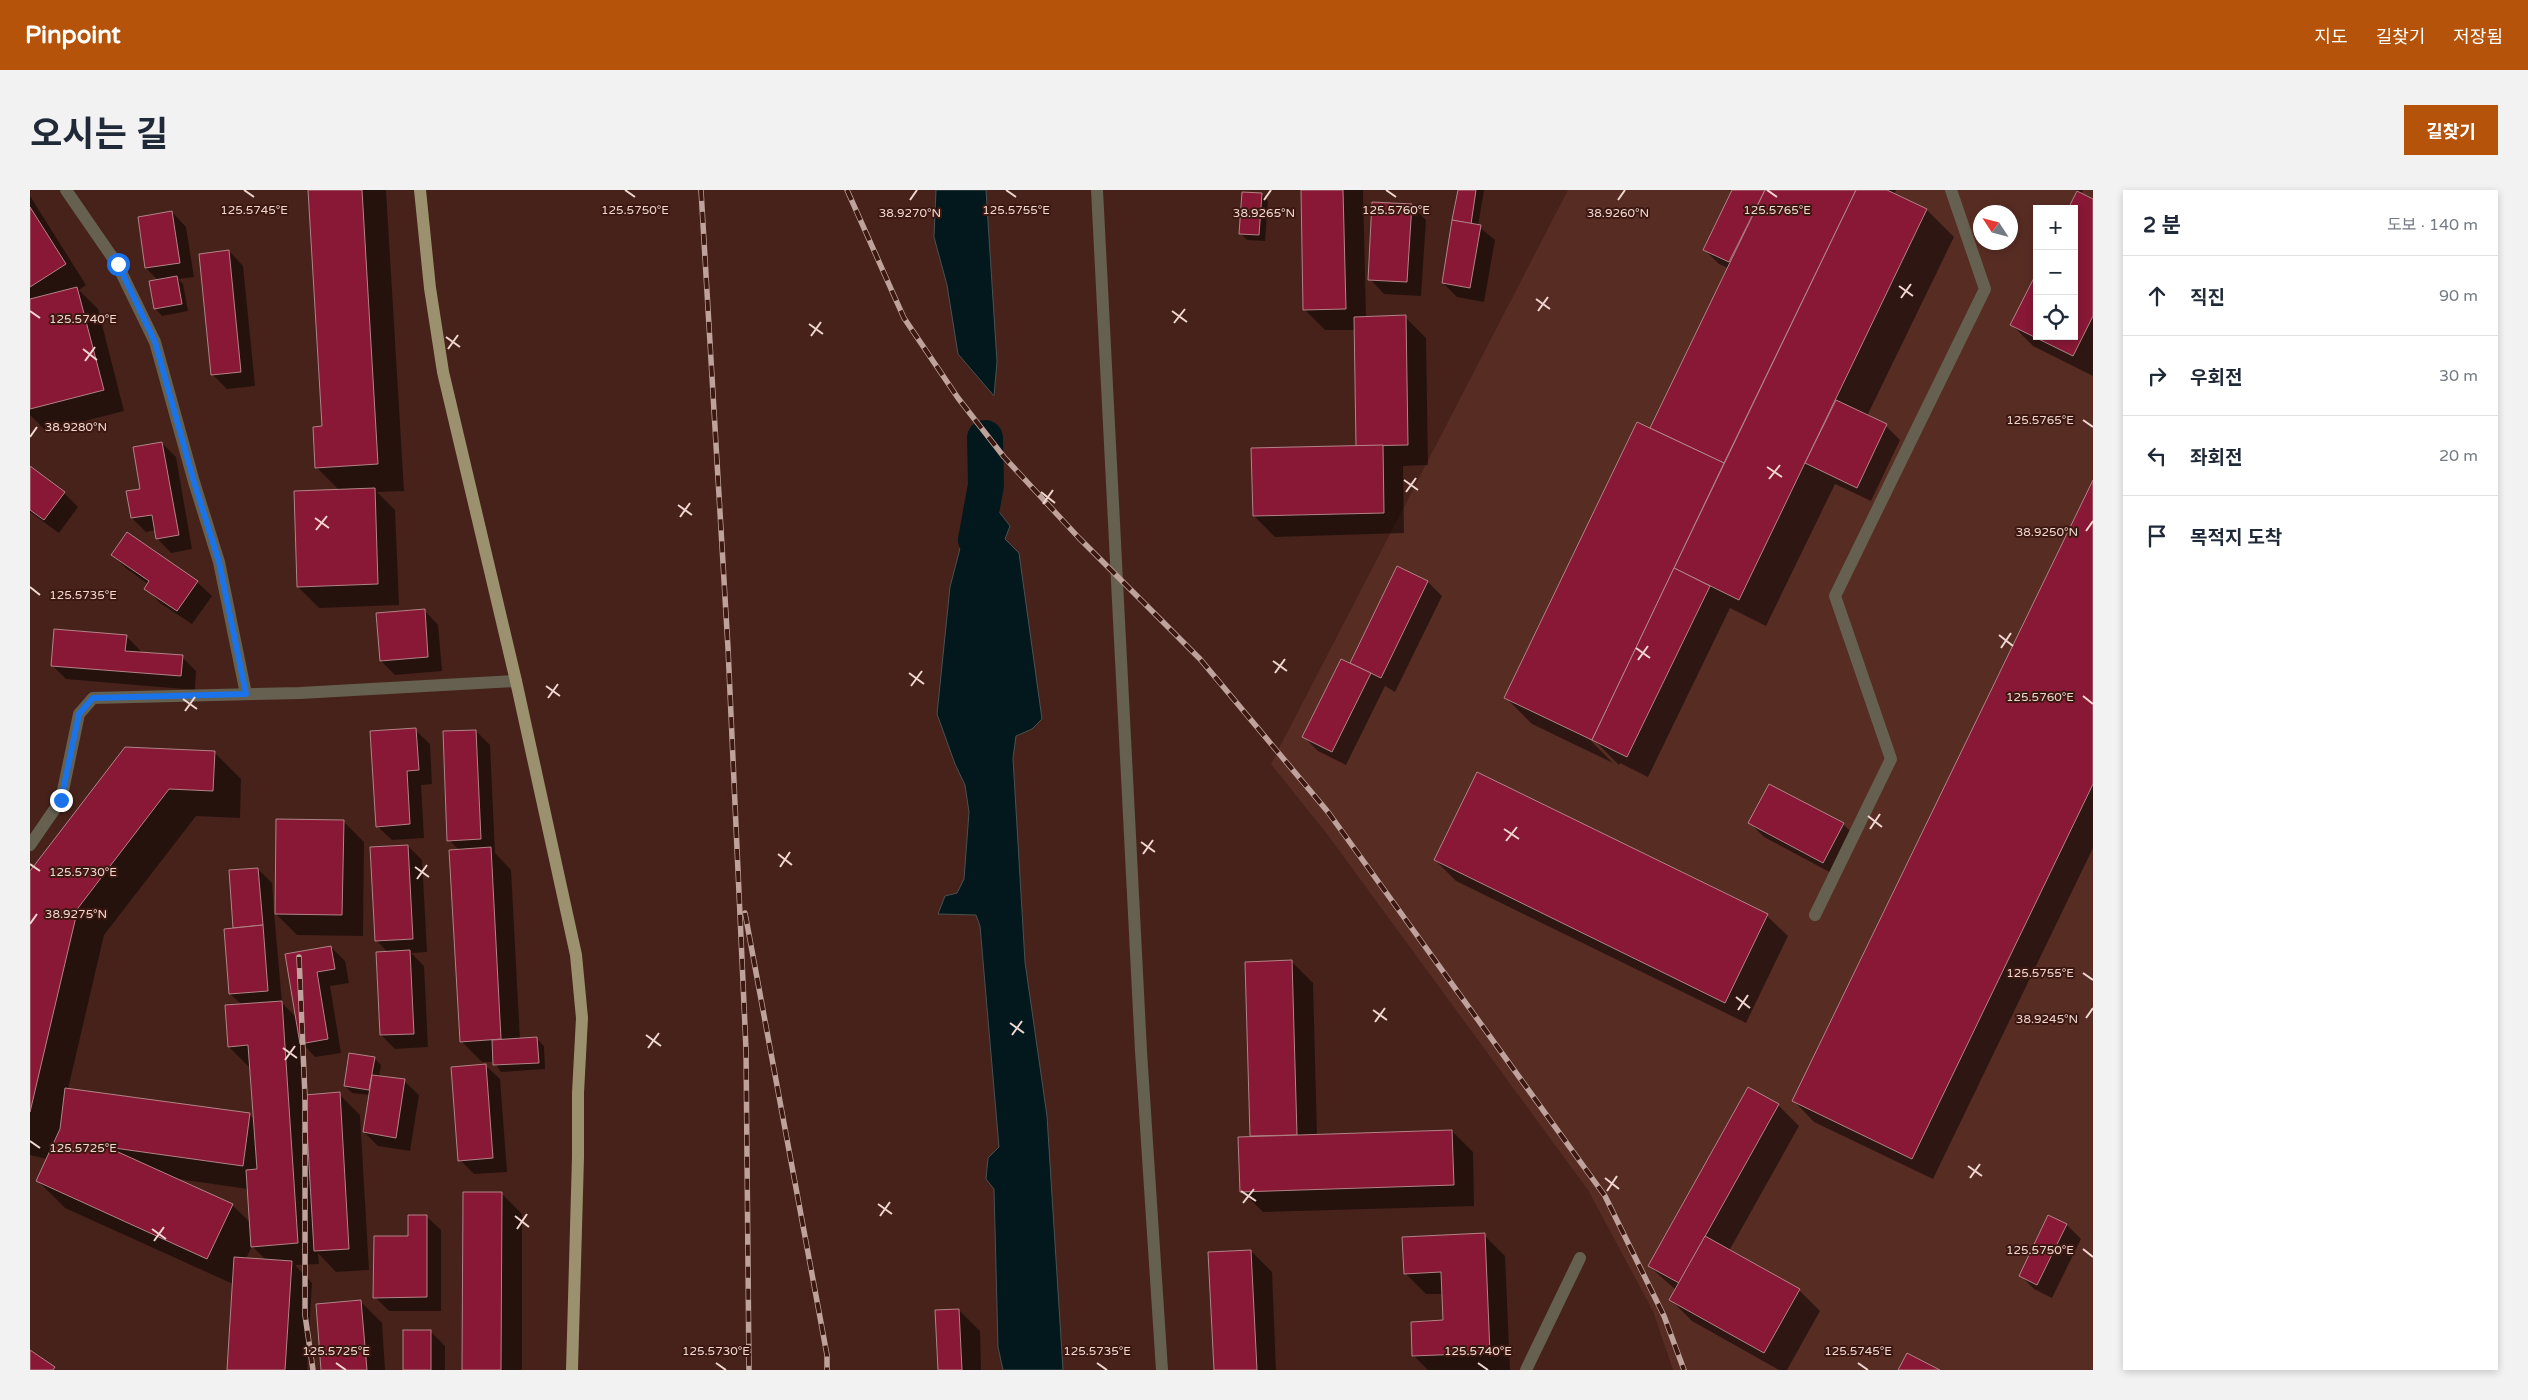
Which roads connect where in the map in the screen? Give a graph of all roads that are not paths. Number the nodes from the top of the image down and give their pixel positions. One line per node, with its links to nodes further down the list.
1 (66, 190): 6 (street)
2 (420, 190): 5 (main road)
3 (1097, 190): 11 (street)
4 (1951, 190): 8 (street)
5 (516, 681): 6 (street); 10 (main road)
6 (246, 694): 7 (street)
7 (30, 845)
8 (1815, 915)
9 (1580, 1258): 12 (street)
10 (572, 1370)
11 (1162, 1370)
12 (1526, 1370)

